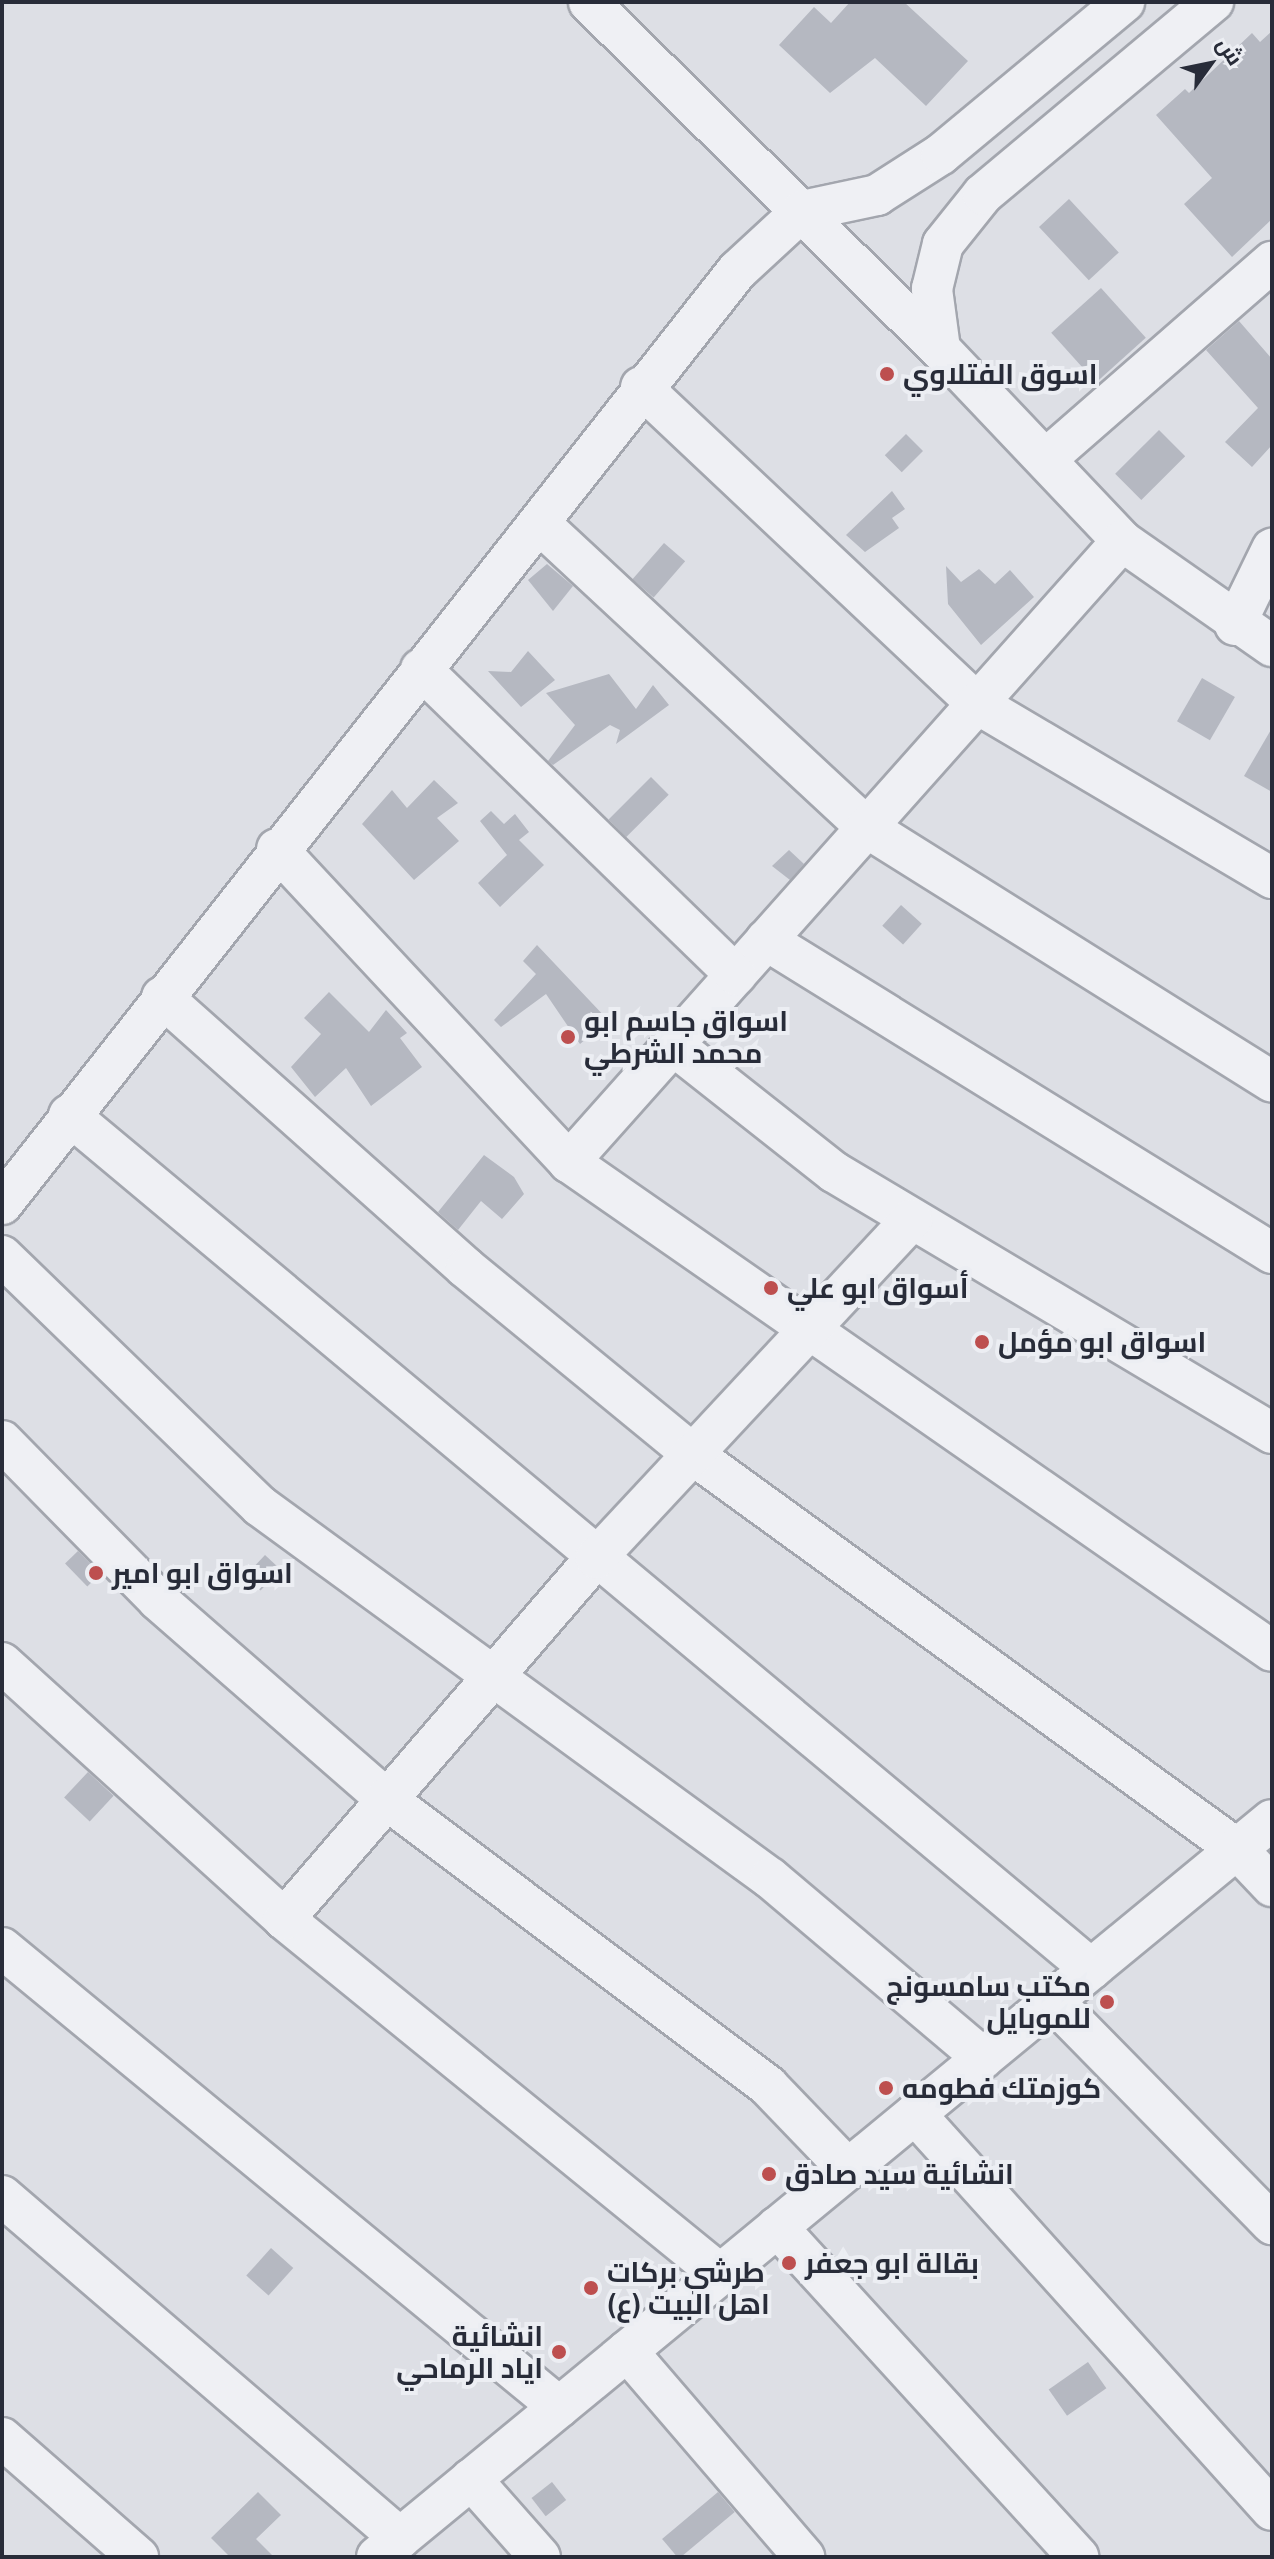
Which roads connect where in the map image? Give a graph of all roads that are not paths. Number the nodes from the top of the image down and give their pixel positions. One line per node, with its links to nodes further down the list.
1 (589, 2): 6 (street)
2 (1124, 2): 4 (street)
3 (1213, 2): 5 (street)
4 (941, 154): 5 (street); 6 (street)
5 (983, 194): 8 (street)
6 (802, 211): 8 (street); 9 (street)
7 (1272, 262): 10 (street)
8 (940, 349): 10 (street)
9 (641, 387): 11 (street); 17 (street)
10 (1046, 459): 12 (street)
11 (539, 523): 16 (street); 18 (street)
12 (1122, 541): 14 (street); 17 (street)
13 (1272, 549): 14 (street)
14 (1235, 625): 15 (street)
15 (1272, 646)
16 (421, 669): 19 (street); 22 (street)
17 (976, 703): 18 (street); 20 (street)
18 (866, 827): 21 (street); 25 (street)
19 (277, 849): 23 (street); 27 (street)
20 (1272, 878)
21 (766, 940): 22 (street); 30 (street)
22 (736, 975): 24 (street)
23 (162, 997): 26 (street); 35 (street)
24 (673, 1045): 27 (street); 29 (street)
25 (1272, 1082)
26 (69, 1115): 28 (street); 36 (street)
27 (569, 1162): 32 (street)
28 (2, 1204)
29 (912, 1219): 32 (street); 33 (street)
30 (1272, 1253)
31 (2, 1256): 39 (street)
32 (812, 1332): 35 (street); 37 (street)
33 (1272, 1433)
34 (2, 1441): 40 (street)
35 (695, 1456): 36 (street); 42 (street)
36 (596, 1558): 39 (street); 46 (street)
37 (1272, 1651)
38 (2, 1663): 44 (street)
39 (492, 1676): 40 (street); 48 (street)
40 (386, 1799): 44 (street); 50 (street)
41 (1272, 1820): 42 (street)
42 (1237, 1849): 43 (street); 46 (street)
43 (1272, 1886)
44 (284, 1919): 54 (street)
45 (2, 1948): 56 (street)
46 (1091, 1969): 47 (street)
47 (1053, 2001): 48 (street); 52 (street)
48 (983, 2058): 49 (street)
49 (915, 2114): 50 (street); 59 (street)
50 (848, 2169): 53 (street)
51 (2, 2196): 60 (street)
52 (1272, 2224)
53 (777, 2227): 54 (street); 64 (street)
54 (720, 2274): 55 (street)
55 (627, 2351): 56 (street); 63 (street)
56 (559, 2407): 58 (street)
57 (2, 2438): 61 (street)
58 (471, 2479): 60 (street); 62 (street)
59 (1272, 2510)
60 (388, 2547)
61 (138, 2557)
62 (540, 2557)
63 (804, 2557)
64 (1078, 2557)

